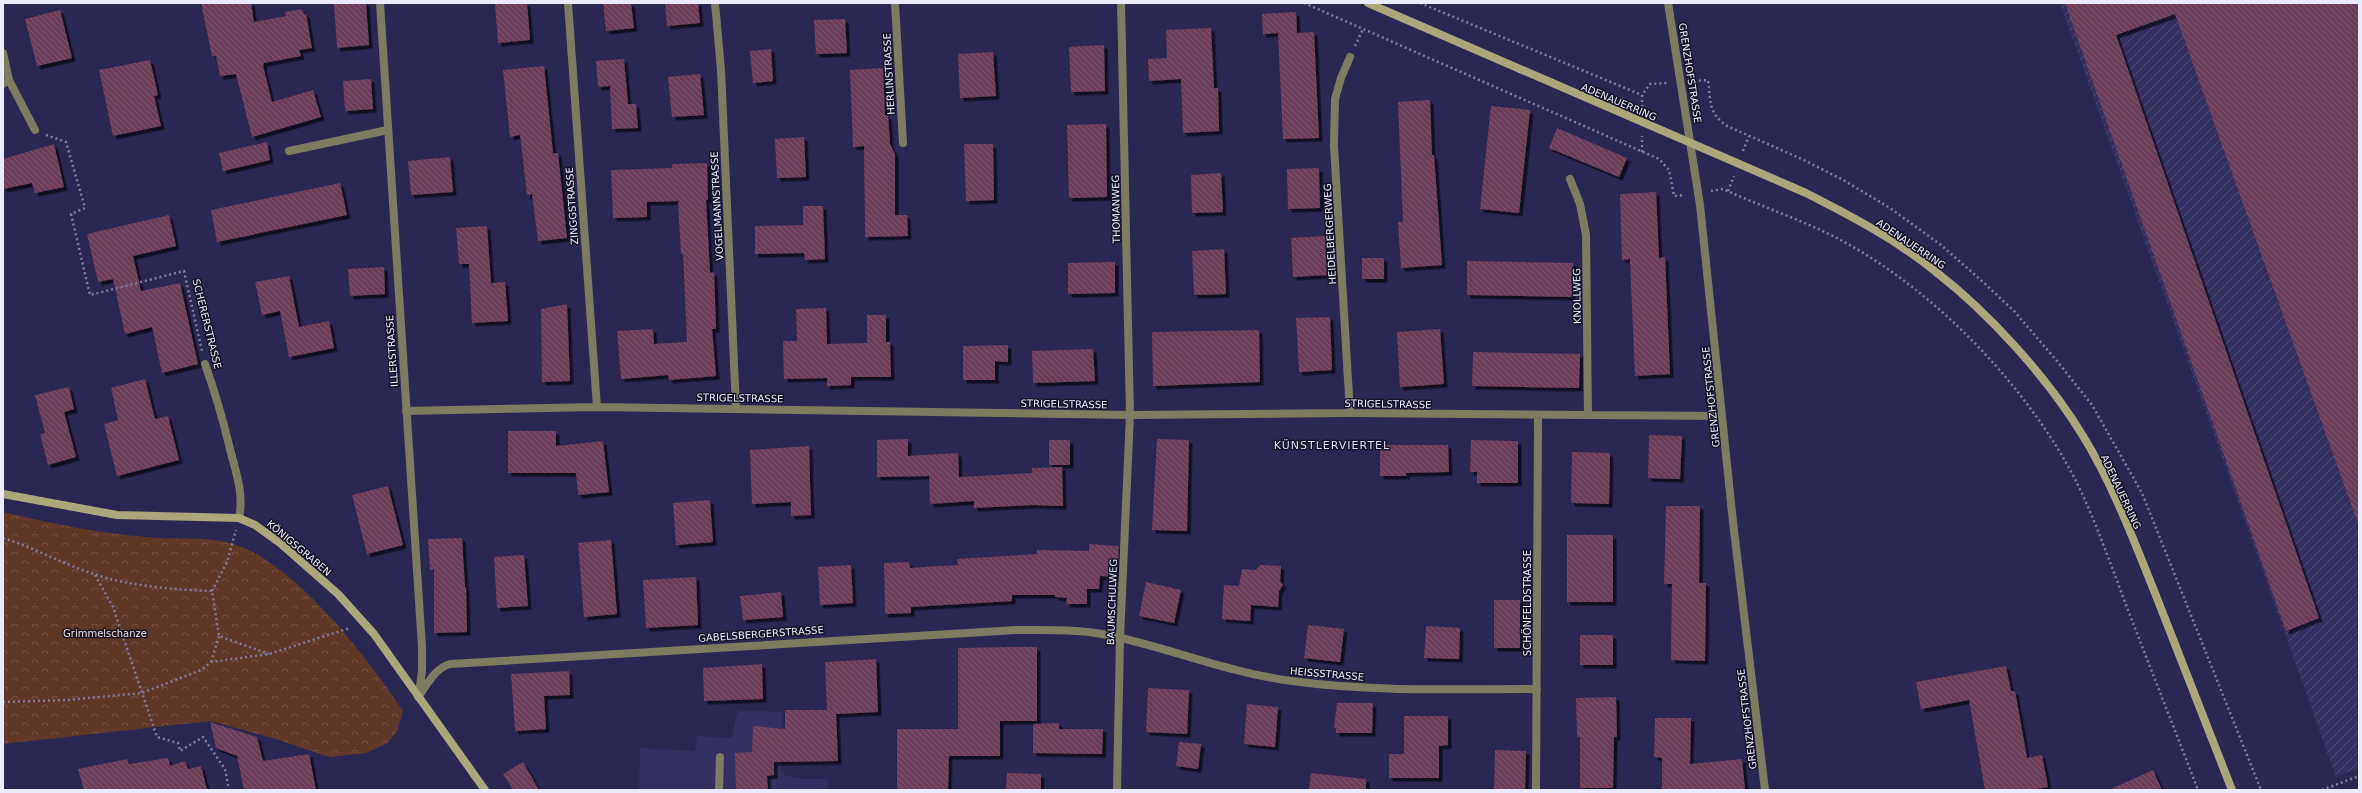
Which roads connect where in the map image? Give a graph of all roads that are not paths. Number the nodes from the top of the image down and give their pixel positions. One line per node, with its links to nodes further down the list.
1 (380, 3): 12 (street, ILLERSTRASSE)
2 (568, 3): 18 (street, ZINGGSTRASSE)
3 (715, 3): 19 (street, VOGELMANNSTRASSE)
4 (895, 3): 13 (street, HERLINSTRASSE)
5 (1121, 3): 22 (street, THOMANWEG)
6 (1368, 3): 14 (main road, ADENAUERRING)
7 (1668, 3): 14 (street, GRENZHOFSTRASSE)
8 (3, 53): 10 (street)
9 (1350, 57): 21 (street, HEIDELBERGERWEG)
10 (6, 82): 11 (street)
11 (35, 130)
12 (388, 130): 15 (street); 20 (street, ILLERSTRASSE)
13 (903, 143)
14 (1690, 143): 25 (street, GRENZHOFSTRASSE); 37 (main road, ADENAUERRING)
15 (289, 151)
16 (1570, 179): 24 (street, KNOLLWEG)
17 (205, 364): 27 (street, SCHERERSTRASSE)
18 (597, 407): 19 (street, STRIGELSTRASSE); 20 (street, STRIGELSTRASSE)
19 (736, 408): 22 (street, STRIGELSTRASSE)
20 (406, 411): 30 (street, ILLERSTRASSE)
21 (1350, 413): 22 (street, STRIGELSTRASSE); 23 (street, STRIGELSTRASSE)
22 (1130, 415): 28 (street, BAUMSCHULWEG)
23 (1538, 416): 24 (street, STRIGELSTRASSE); 29 (street, SCHÖNFELDSTRASSE)
24 (1588, 416): 25 (street, STRIGELSTRASSE)
25 (1722, 416): 36 (street, GRENZHOFSTRASSE)
26 (3, 494): 27 (main road, KÖNIGSGRABEN)
27 (239, 518): 30 (main road, KÖNIGSGRABEN)
28 (1120, 638): 29 (street, HEISSSTRASSE); 30 (street, GABELSBERGERSTRASSE); 34 (street, BAUMSCHULWEG)
29 (1537, 689): 35 (street, SCHÖNFELDSTRASSE)
30 (418, 697): 32 (main road, KÖNIGSGRABEN)
31 (720, 757): 33 (street)
32 (485, 790)
33 (719, 790)
34 (1117, 790)
35 (1536, 790)
36 (1765, 790)
37 (2232, 790)

